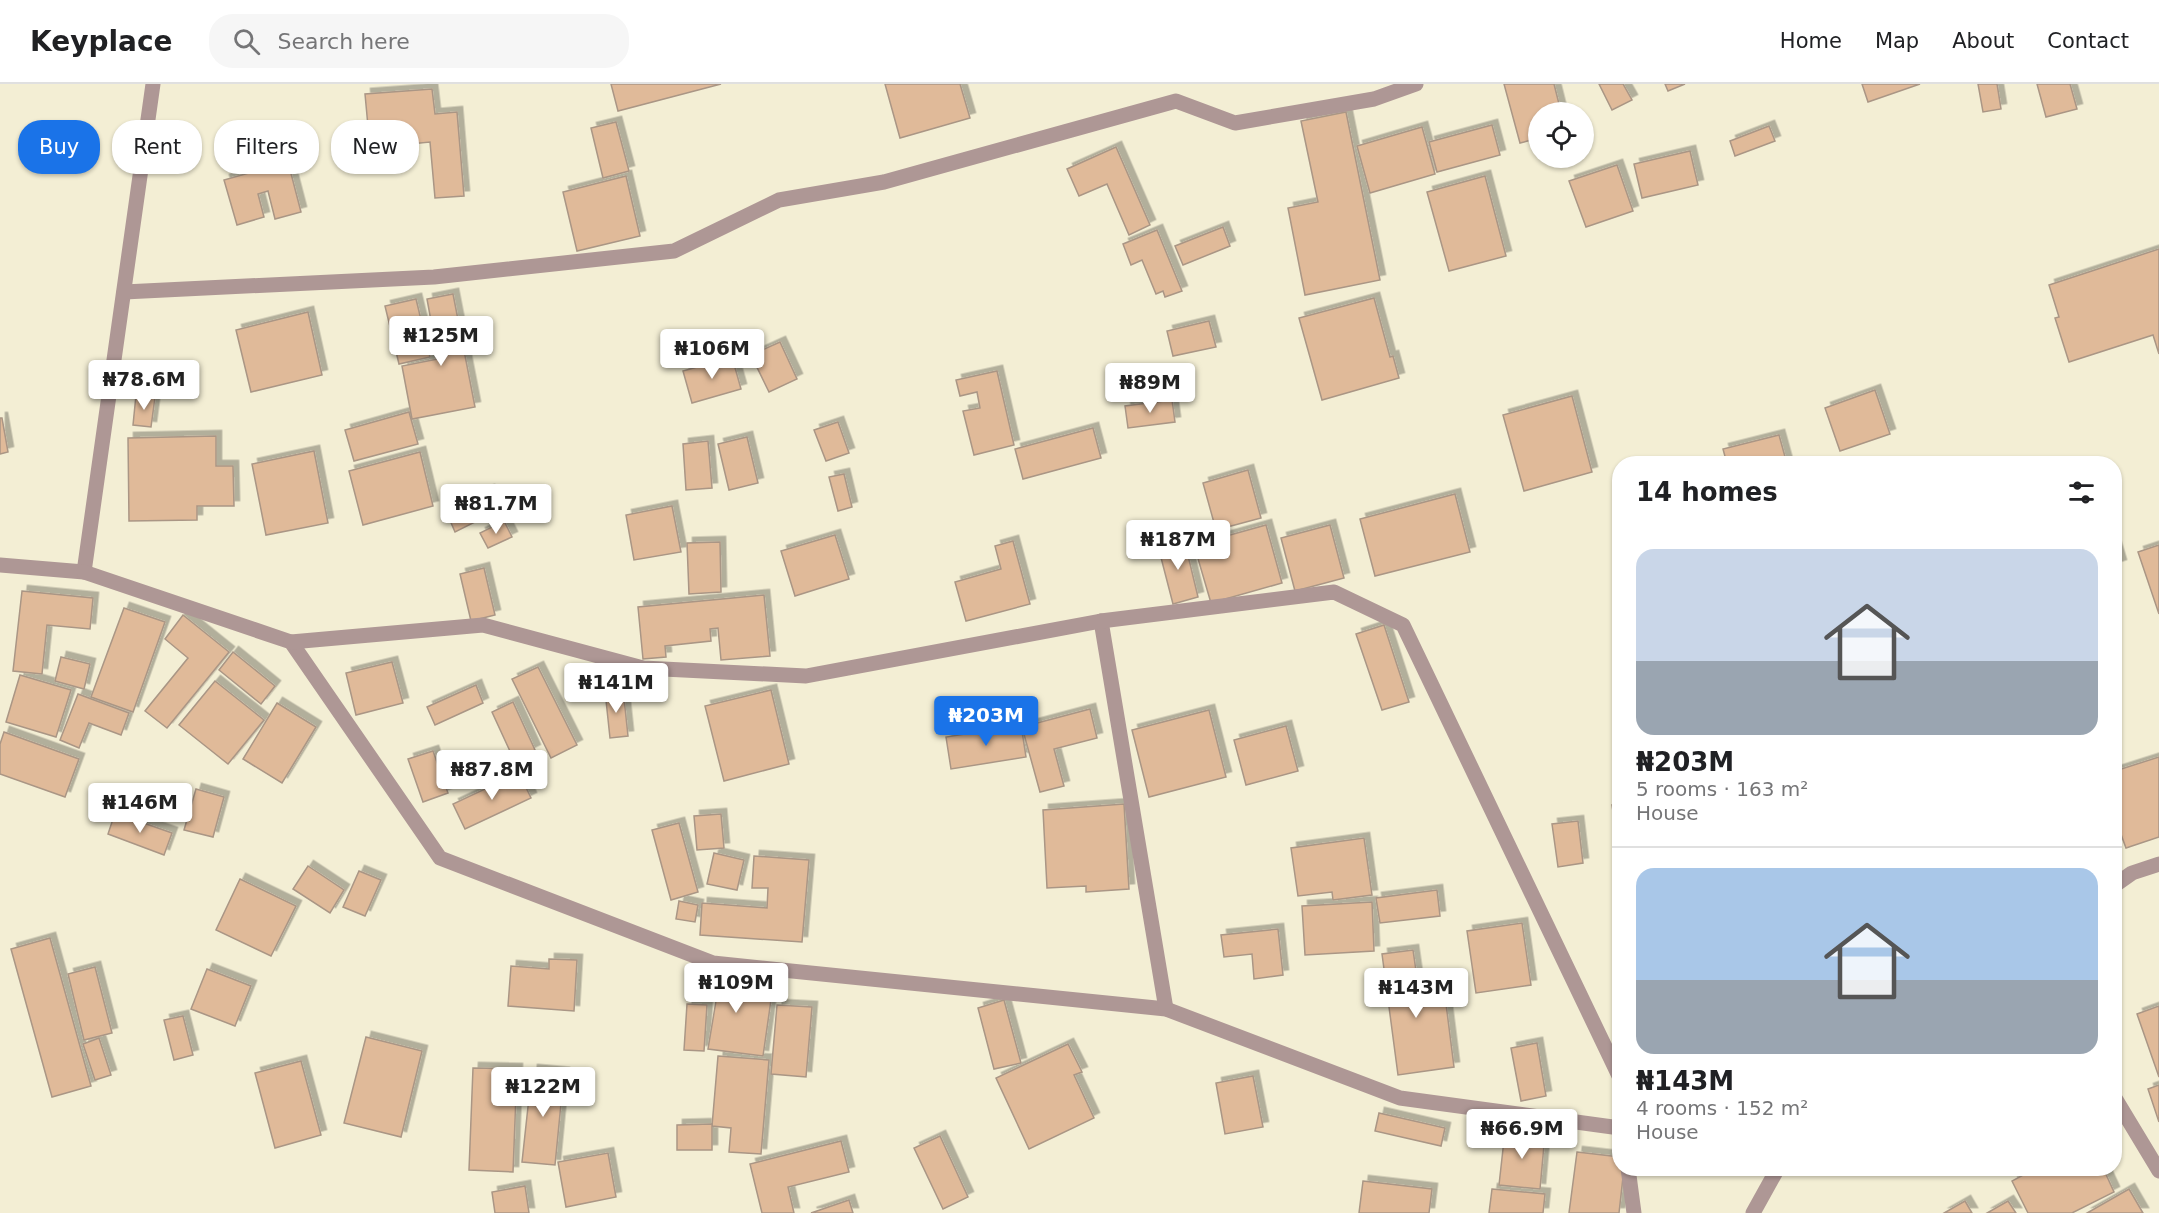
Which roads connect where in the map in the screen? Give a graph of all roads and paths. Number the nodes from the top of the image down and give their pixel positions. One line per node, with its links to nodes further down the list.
1 (153, 84): 3 (street)
2 (1416, 84): 3 (street)
3 (124, 292): 5 (street)
4 (0, 565): 5 (street)
5 (84, 572): 7 (street)
6 (1101, 621): 7 (street); 10 (street); 11 (street)
7 (291, 642): 10 (street)
8 (2159, 864): 9 (street)
9 (2122, 880)
10 (1166, 1009): 13 (street)
11 (1612, 1061)
12 (2122, 1110): 14 (street)
13 (1612, 1127)
14 (2159, 1171)
15 (1629, 1176): 17 (street)
16 (1774, 1176): 18 (street)
17 (1634, 1213)
18 (1754, 1213)

